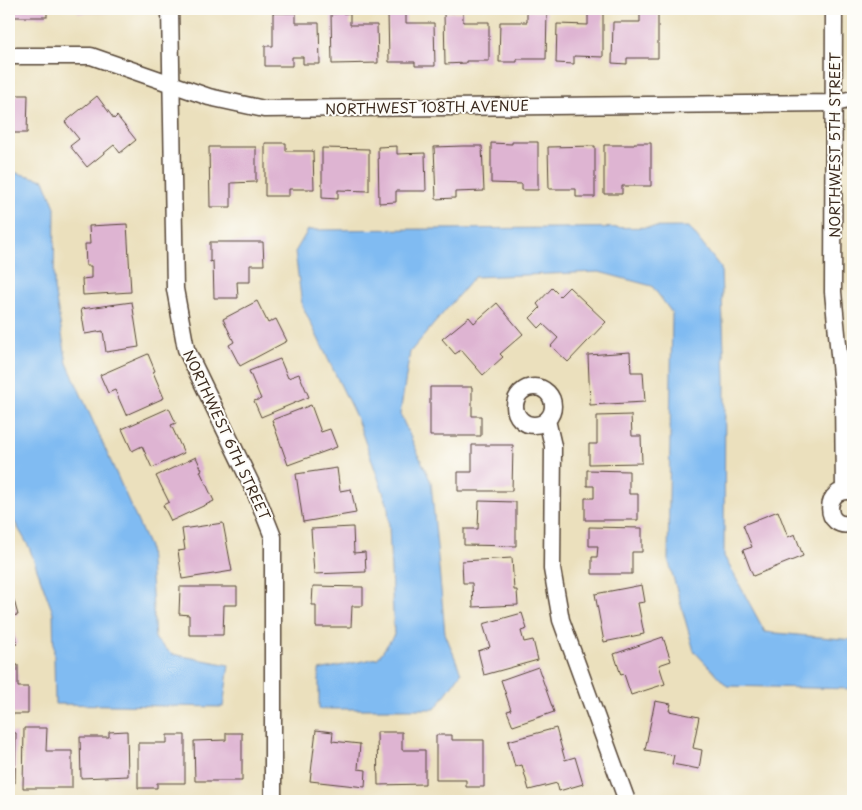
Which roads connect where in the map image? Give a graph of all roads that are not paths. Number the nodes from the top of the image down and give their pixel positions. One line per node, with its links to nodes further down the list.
1 (170, 9): 4 (street, NORTHWEST 6TH STREET)
2 (834, 9): 6 (street, NORTHWEST 5TH STREET)
3 (9, 56): 4 (street, NORTHWEST 108TH AVENUE)
4 (170, 82): 6 (street, NORTHWEST 108TH AVENUE); 10 (street, NORTHWEST 6TH STREET)
5 (853, 99): 6 (street, NORTHWEST 108TH AVENUE)
6 (835, 103): 8 (street, NORTHWEST 5TH STREET)
7 (547, 420): 11 (street)
8 (849, 492): 9 (street, NORTHWEST 5TH STREET)
9 (853, 523)
10 (273, 801)
11 (627, 801)

